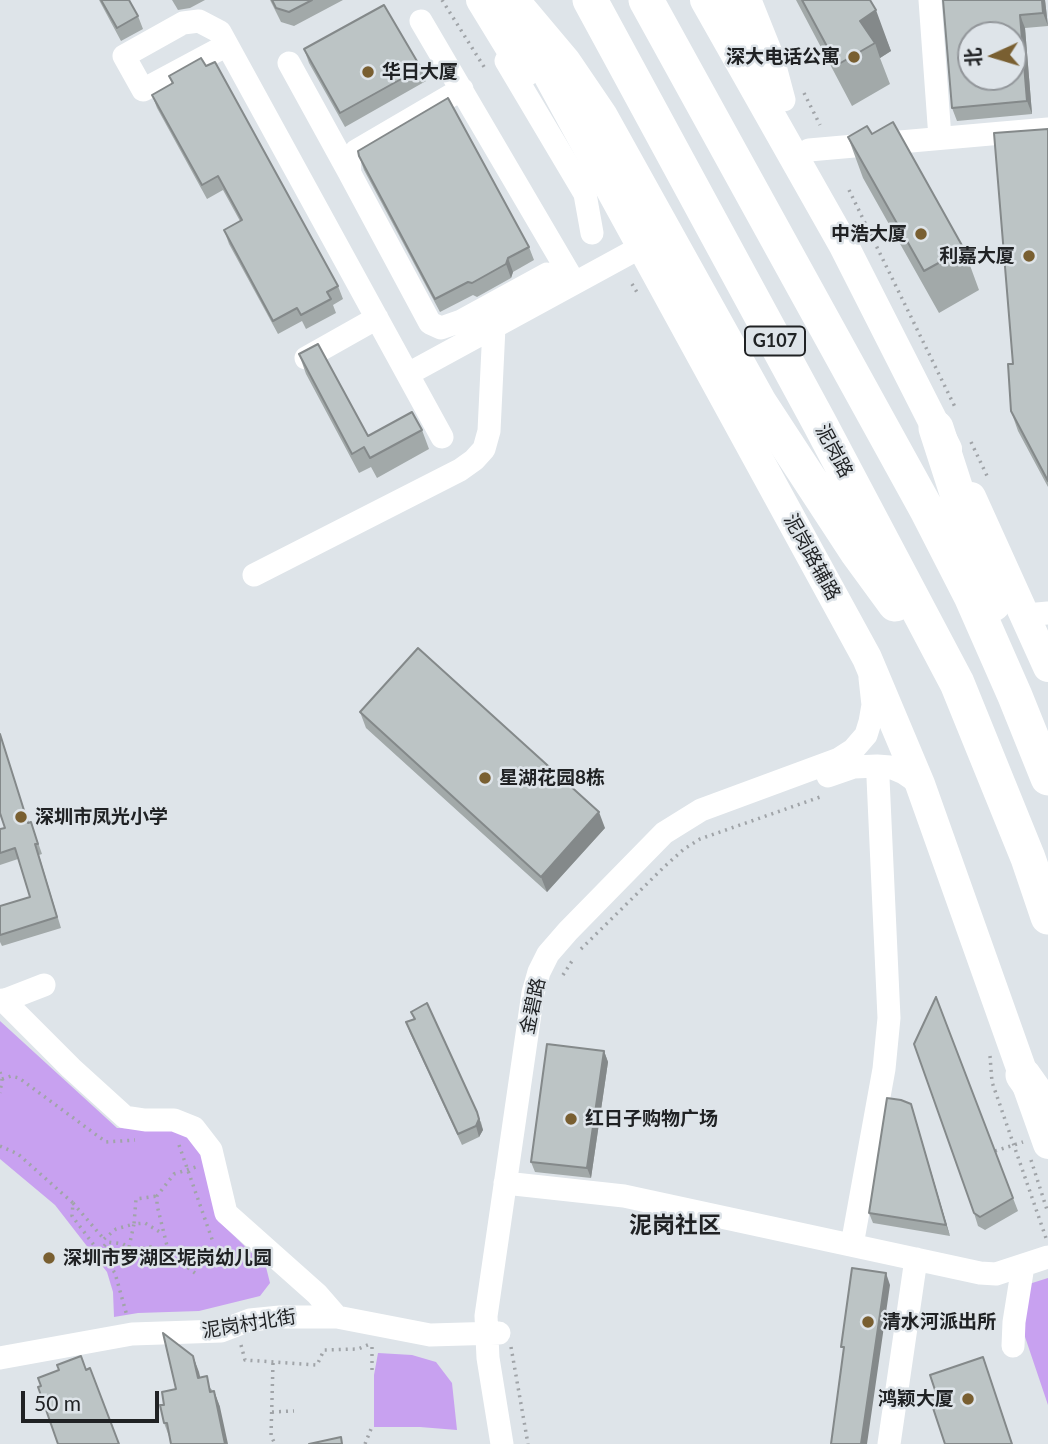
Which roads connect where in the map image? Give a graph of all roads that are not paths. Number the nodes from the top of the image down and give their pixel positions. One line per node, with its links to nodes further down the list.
1 (464, 0): 19 (street)
2 (481, 0): 21 (main road)
3 (509, 0): 21 (main road, 泥岗路辅路); 34 (highway)
4 (590, 0): 34 (highway, 泥岗路 / G107)
5 (646, 0): 35 (highway, G107)
6 (705, 0): 22 (main road)
7 (730, 0): 14 (main road)
8 (750, 0): 14 (street)
9 (930, 0): 16 (street)
10 (421, 21): 13 (street)
11 (227, 45): 24 (street)
12 (289, 64): 18 (street)
13 (462, 89): 18 (street); 23 (street)
14 (784, 100): 17 (main road)
15 (1048, 130): 16 (street)
16 (940, 138): 17 (street)
17 (809, 150): 22 (main road)
18 (349, 174): 23 (street)
19 (584, 194): 20 (street); 21 (street)
20 (592, 233)
21 (635, 236): 23 (street); 32 (main road, 泥岗路辅路)
22 (843, 244): 28 (main road)
23 (574, 282): 25 (street)
24 (377, 318): 26 (street); 27 (street)
25 (494, 327): 27 (street); 30 (street)
26 (306, 358)
27 (408, 374): 29 (street)
28 (936, 428): 31 (main road); 35 (highway)
29 (442, 437)
30 (254, 575)
31 (1037, 614): 33 (main road)
32 (867, 658): 38 (main road, 泥岗路辅路); 45 (street, 金碧路)
33 (1048, 667)
34 (957, 683): 39 (highway, 泥岗路 / G107)
35 (1015, 696): 37 (highway, G107)
36 (878, 778): 46 (street)
37 (1048, 779)
38 (920, 784): 42 (main road, 泥岗路辅路); 45 (street, 金碧路)
39 (1048, 917)
40 (44, 985): 41 (street)
41 (2, 1001): 50 (street)
42 (1008, 1079): 43 (highway); 44 (main road, 泥岗路辅路)
43 (1048, 1110)
44 (1048, 1144)
45 (510, 1183): 46 (street); 51 (street, 金碧路)
46 (852, 1245): 48 (street)
47 (1048, 1257): 49 (street)
48 (916, 1259): 49 (street); 56 (street)
49 (1023, 1266): 52 (street)
50 (337, 1317): 51 (street, 泥岗村北街); 53 (street, 泥岗村北街)
51 (499, 1337): 54 (street, 金碧路); 55 (street, 金碧路)
52 (1013, 1346)
53 (0, 1358)
54 (502, 1444)
55 (514, 1444)
56 (889, 1444)

